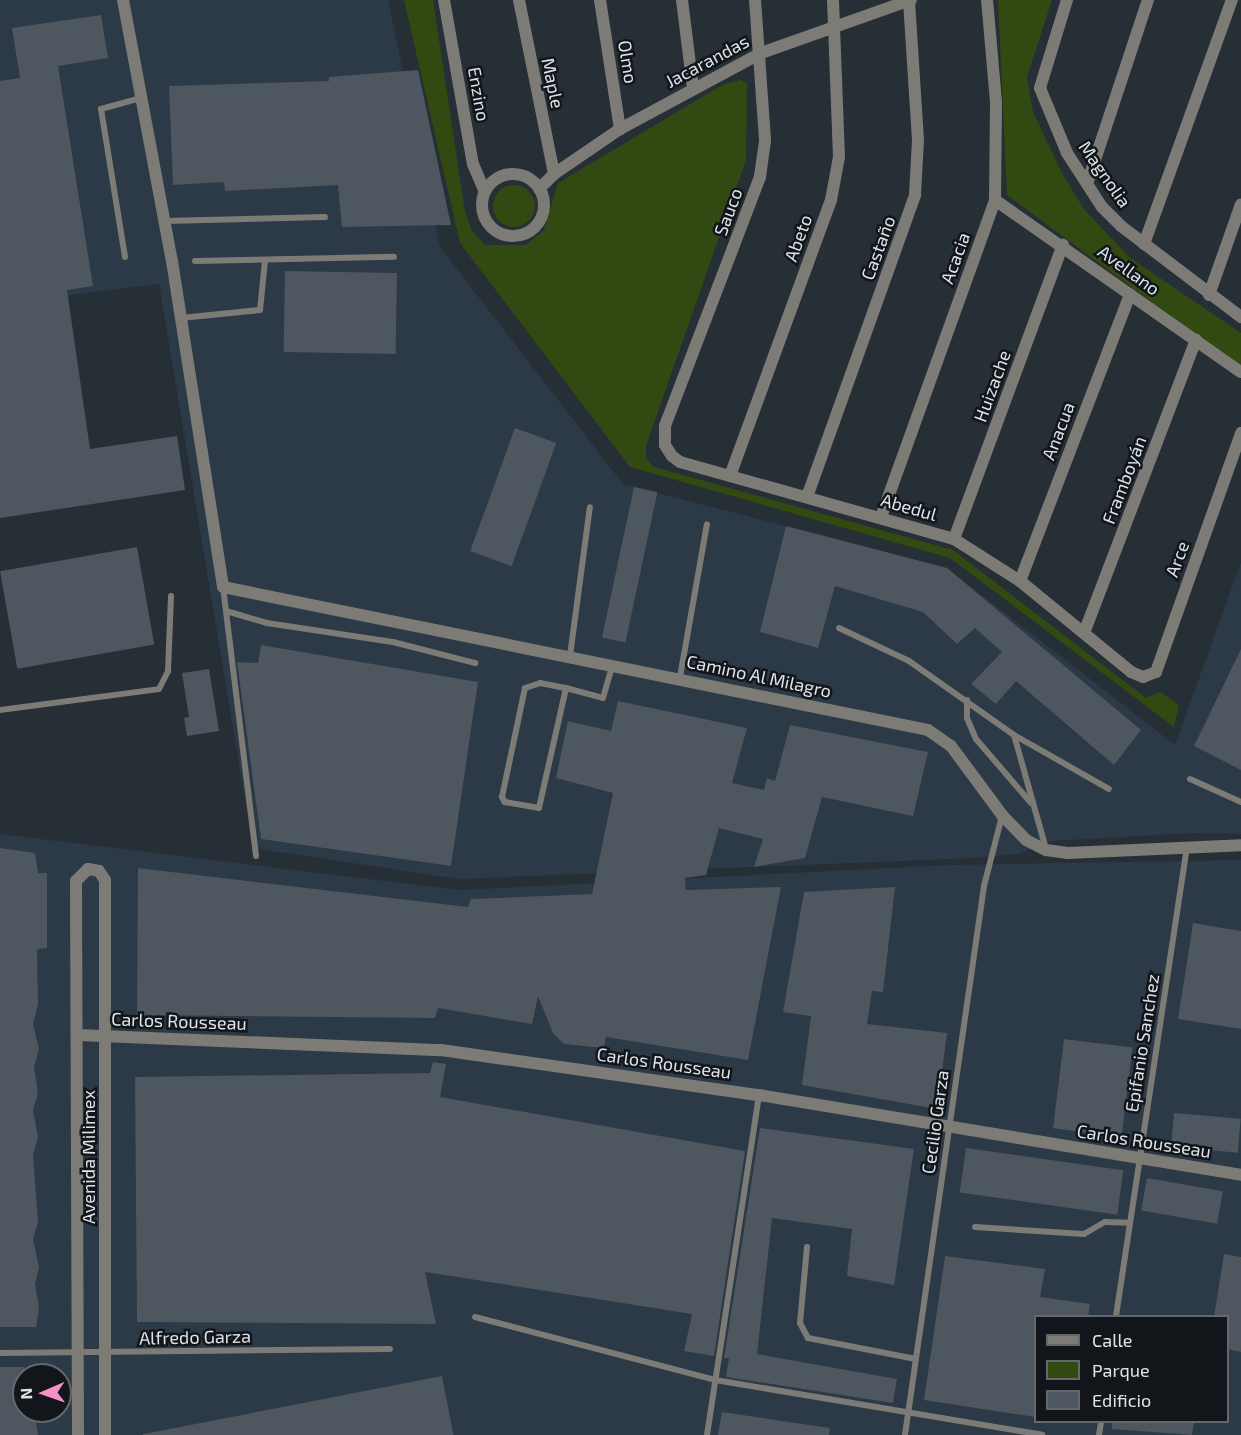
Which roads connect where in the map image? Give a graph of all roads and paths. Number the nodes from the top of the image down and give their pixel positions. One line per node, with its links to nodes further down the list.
1 (123, 0): 16 (street)
2 (444, 0): 21 (street, Enzino)
3 (519, 0): 18 (street, Maple)
4 (600, 0): 17 (street, Olmo)
5 (682, 0): 15 (street)
6 (755, 0): 14 (street, Sauco)
7 (833, 0): 13 (street, Abeto)
8 (909, 0): 13 (street, Jacarandas); 41 (street, Castaño)
9 (987, 0): 22 (street, Acacia)
10 (1067, 0): 19 (street, Magnolia)
11 (1148, 0): 19 (street)
12 (1232, 0): 26 (street)
13 (835, 24): 14 (street, Jacarandas); 40 (street, Abeto)
14 (761, 52): 15 (street, Jacarandas); 38 (street, Sauco)
15 (693, 88): 17 (street, Jacarandas)
16 (142, 98): 25 (street); 28 (lane)
17 (620, 129): 18 (street, Jacarandas)
18 (554, 174): 20 (street, Jacarandas)
19 (1087, 184): 26 (street, Magnolia)
20 (539, 189): 21 (street); 21 (street)
21 (485, 192)
22 (995, 200): 27 (street, Avellano); 43 (street, Acacia)
23 (1241, 204): 33 (street)
24 (325, 217): 25 (lane)
25 (165, 221): 35 (street)
26 (1144, 244): 33 (street, Magnolia)
27 (1063, 245): 32 (street, Avellano); 45 (street, Huizache)
28 (125, 257)
29 (394, 257): 31 (lane)
30 (195, 261): 31 (lane)
31 (265, 261): 35 (lane)
32 (1130, 294): 36 (street, Avellano); 46 (street, Anacua)
33 (1209, 295): 34 (street, Magnolia)
34 (1241, 317)
35 (181, 318): 47 (street)
36 (1196, 340): 37 (street, Avellano); 51 (street, Framboyán)
37 (1241, 372)
38 (665, 426): 40 (street, Abedul)
39 (1241, 433): 55 (street, Arce)
40 (730, 476): 41 (street, Abedul)
41 (807, 497): 43 (street, Abedul)
42 (590, 507): 52 (lane)
43 (881, 517): 45 (street, Abedul)
44 (707, 524): 56 (lane)
45 (954, 539): 46 (street, Abedul)
46 (1020, 581): 51 (street, Abedul)
47 (223, 587): 49 (lane); 52 (street, Camino Al Milagro)
48 (171, 596): 59 (lane)
49 (226, 611): 53 (lane); 69 (lane)
50 (839, 628): 58 (lane)
51 (1084, 633): 55 (street, Abedul)
52 (570, 656): 54 (street, Camino Al Milagro)
53 (475, 663)
54 (612, 664): 56 (street, Camino Al Milagro); 57 (lane)
55 (1131, 672)
56 (680, 677): 65 (street, Camino Al Milagro)
57 (566, 688): 57 (lane)
58 (967, 700): 60 (lane); 64 (lane)
59 (0, 710)
60 (1014, 735): 62 (lane); 64 (lane)
61 (1190, 779): 63 (lane)
62 (1109, 789)
63 (1241, 802)
64 (1033, 806): 68 (lane)
65 (1002, 815): 68 (street, Camino Al Milagro); 73 (lane, Cecilio Garza)
66 (1187, 845): 67 (street, Camino Al Milagro); 68 (street, Camino Al Milagro); 74 (lane, Epifanio Sanchez)
67 (1241, 845)
68 (1046, 850)
69 (256, 856)
70 (78, 1035): 71 (street, Carlos Rousseau); 71 (street, Avenida Milimex); 83 (street, Avenida Milimex)
71 (106, 1036): 72 (street, Carlos Rousseau); 84 (street, Avenida Milimex)
72 (759, 1095): 73 (street, Carlos Rousseau); 86 (lane)
73 (949, 1127): 74 (street, Carlos Rousseau); 85 (lane, Cecilio Garza)
74 (1140, 1159): 75 (street, Carlos Rousseau); 76 (lane, Epifanio Sanchez)
75 (1241, 1175)
76 (1130, 1223): 77 (lane); 79 (lane, Epifanio Sanchez)
77 (975, 1227)
78 (807, 1247): 85 (lane)
79 (1116, 1315)
80 (474, 1317): 86 (lane)
81 (390, 1349): 84 (lane, Alfredo Garza)
82 (0, 1353): 83 (lane, Alfredo Garza)
83 (78, 1353): 84 (lane, Alfredo Garza); 88 (street, Avenida Milimex)
84 (106, 1353): 89 (street, Avenida Milimex)
85 (916, 1359): 87 (lane, Cecilio Garza)
86 (715, 1380): 87 (lane); 90 (lane)
87 (908, 1413): 91 (lane, Cecilio Garza); 92 (lane)
88 (78, 1435)
89 (105, 1435)
90 (706, 1435)
91 (905, 1435)
92 (1042, 1435)

